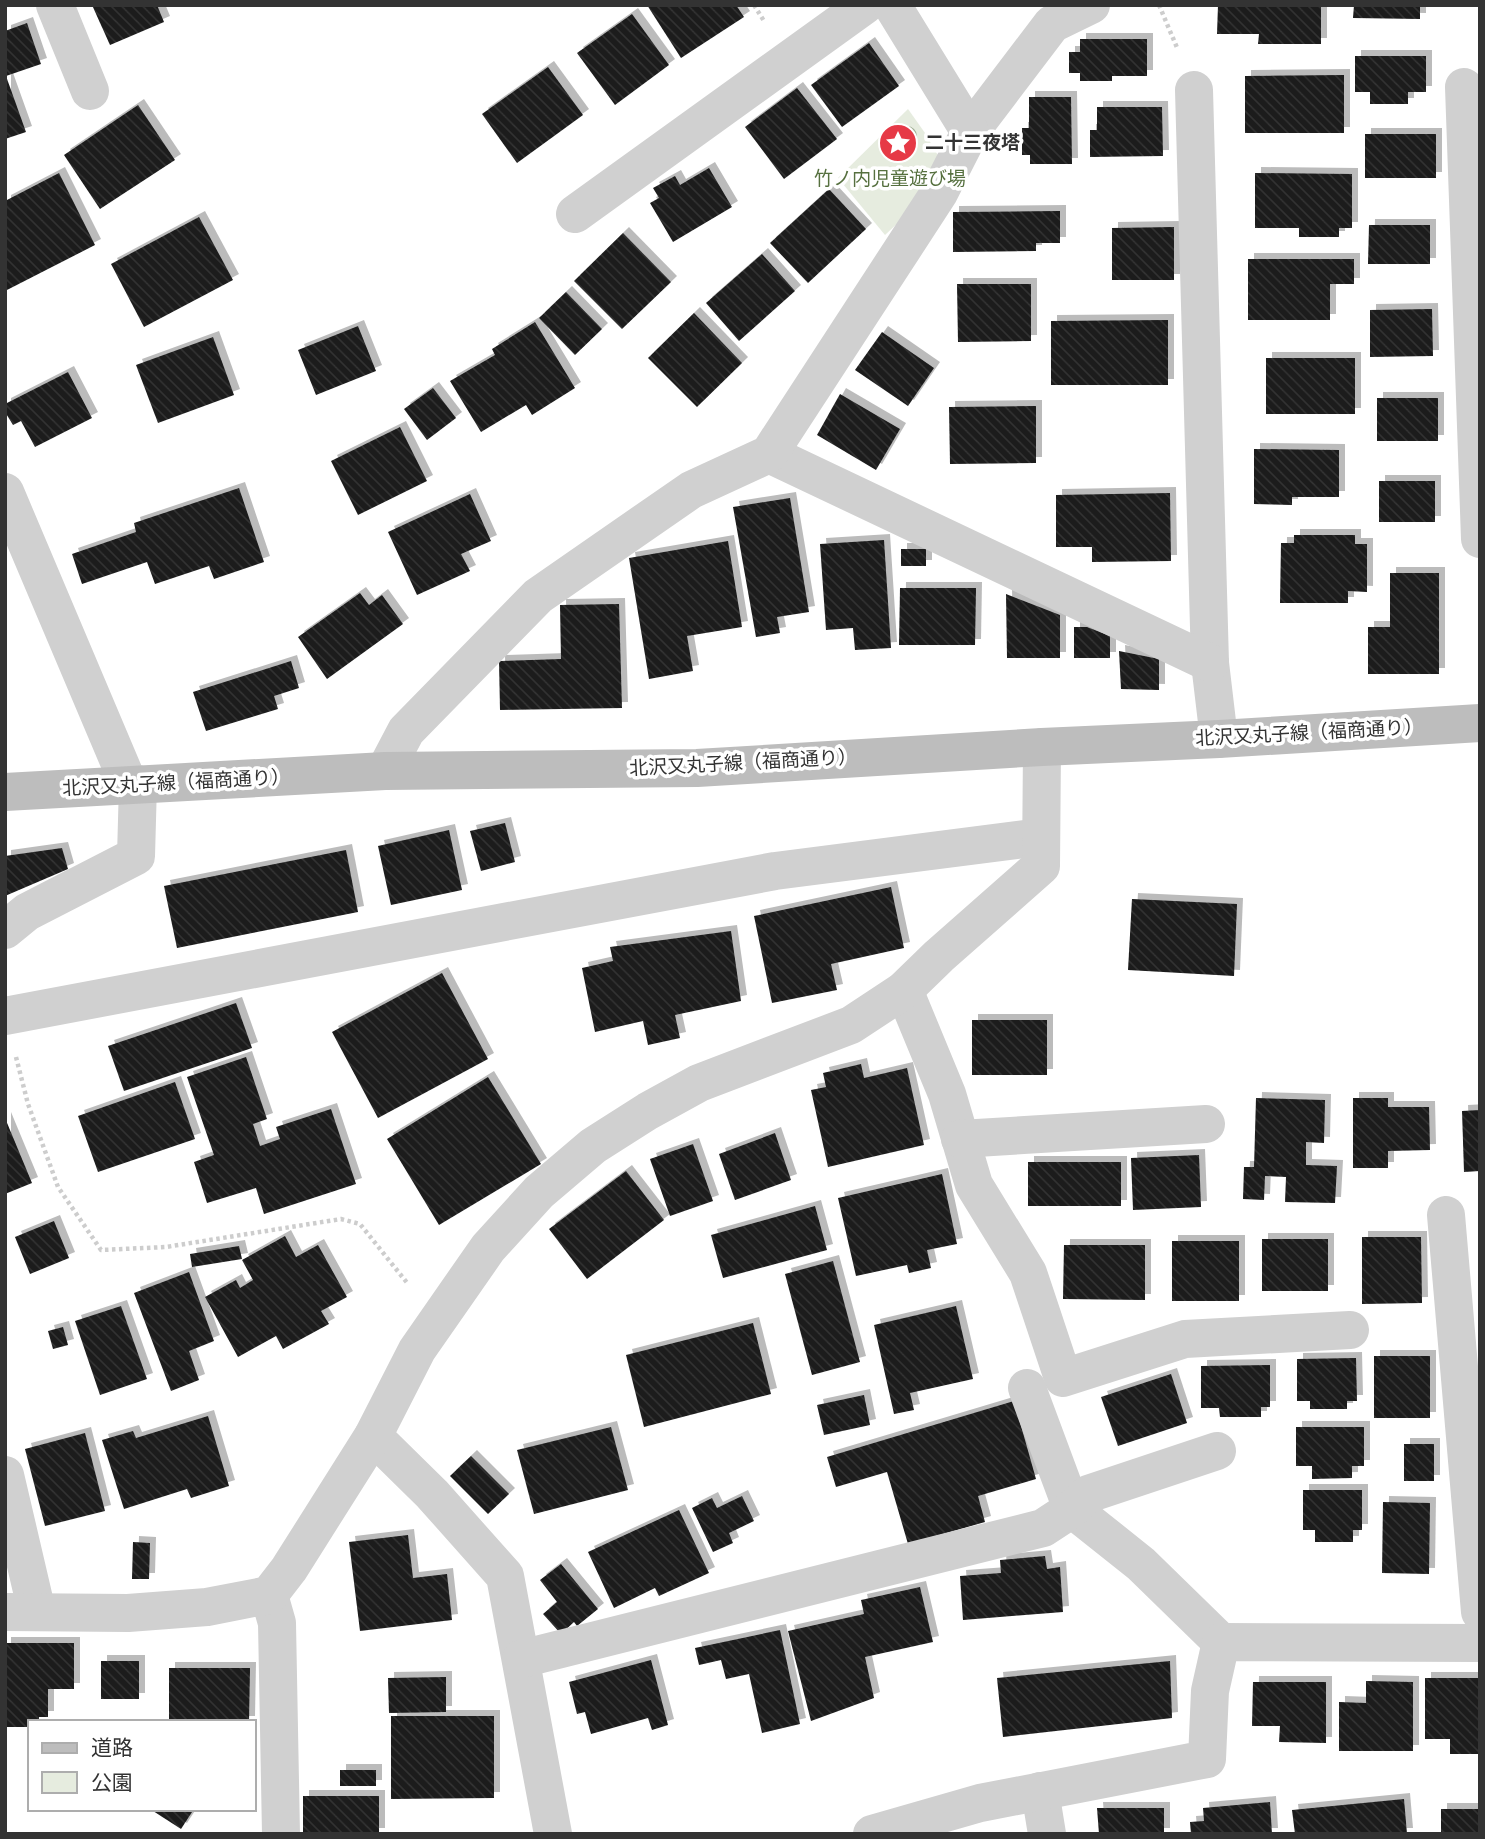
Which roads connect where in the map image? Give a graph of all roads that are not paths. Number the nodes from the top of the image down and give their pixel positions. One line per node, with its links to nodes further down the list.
1 (55, 5): 6 (street)
2 (865, 5): 9 (street)
3 (892, 5): 8 (street)
4 (1091, 5): 8 (street)
5 (1464, 86): 12 (street)
6 (90, 90)
7 (1194, 90): 13 (street)
8 (970, 132): 10 (street)
9 (575, 214)
10 (769, 454): 13 (street); 17 (street)
11 (5, 492): 18 (street)
12 (1480, 539)
13 (1210, 663): 15 (street)
14 (1480, 723): 15 (street, 北沢又丸子線（福商通り）)
15 (1219, 740): 16 (street, 北沢又丸子線（福商通り）)
16 (1042, 747): 17 (street, 北沢又丸子線（福商通り）); 20 (street)
17 (385, 771): 18 (street, 北沢又丸子線（福商通り）)
18 (134, 785): 19 (street, 北沢又丸子線（福商通り）); 21 (street)
19 (5, 792)
20 (1041, 837): 22 (street); 23 (street)
21 (5, 930)
22 (904, 990): 25 (street); 29 (street)
23 (6, 1016)
24 (1206, 1124): 25 (street)
25 (960, 1139): 27 (street)
26 (1446, 1215): 35 (street)
27 (1350, 1330)
28 (1027, 1388): 32 (street)
29 (373, 1436): 33 (street); 38 (street)
30 (1217, 1451): 32 (street)
31 (5, 1475): 34 (street)
32 (1072, 1509): 36 (street); 38 (street)
33 (269, 1595): 34 (street); 40 (street)
34 (21, 1612)
35 (1480, 1612)
36 (1221, 1642): 37 (street); 39 (street)
37 (1480, 1643)
38 (521, 1659): 41 (street)
39 (1040, 1791): 42 (street); 43 (street)
40 (281, 1834)
41 (553, 1834)
42 (872, 1834)
43 (1047, 1834)

